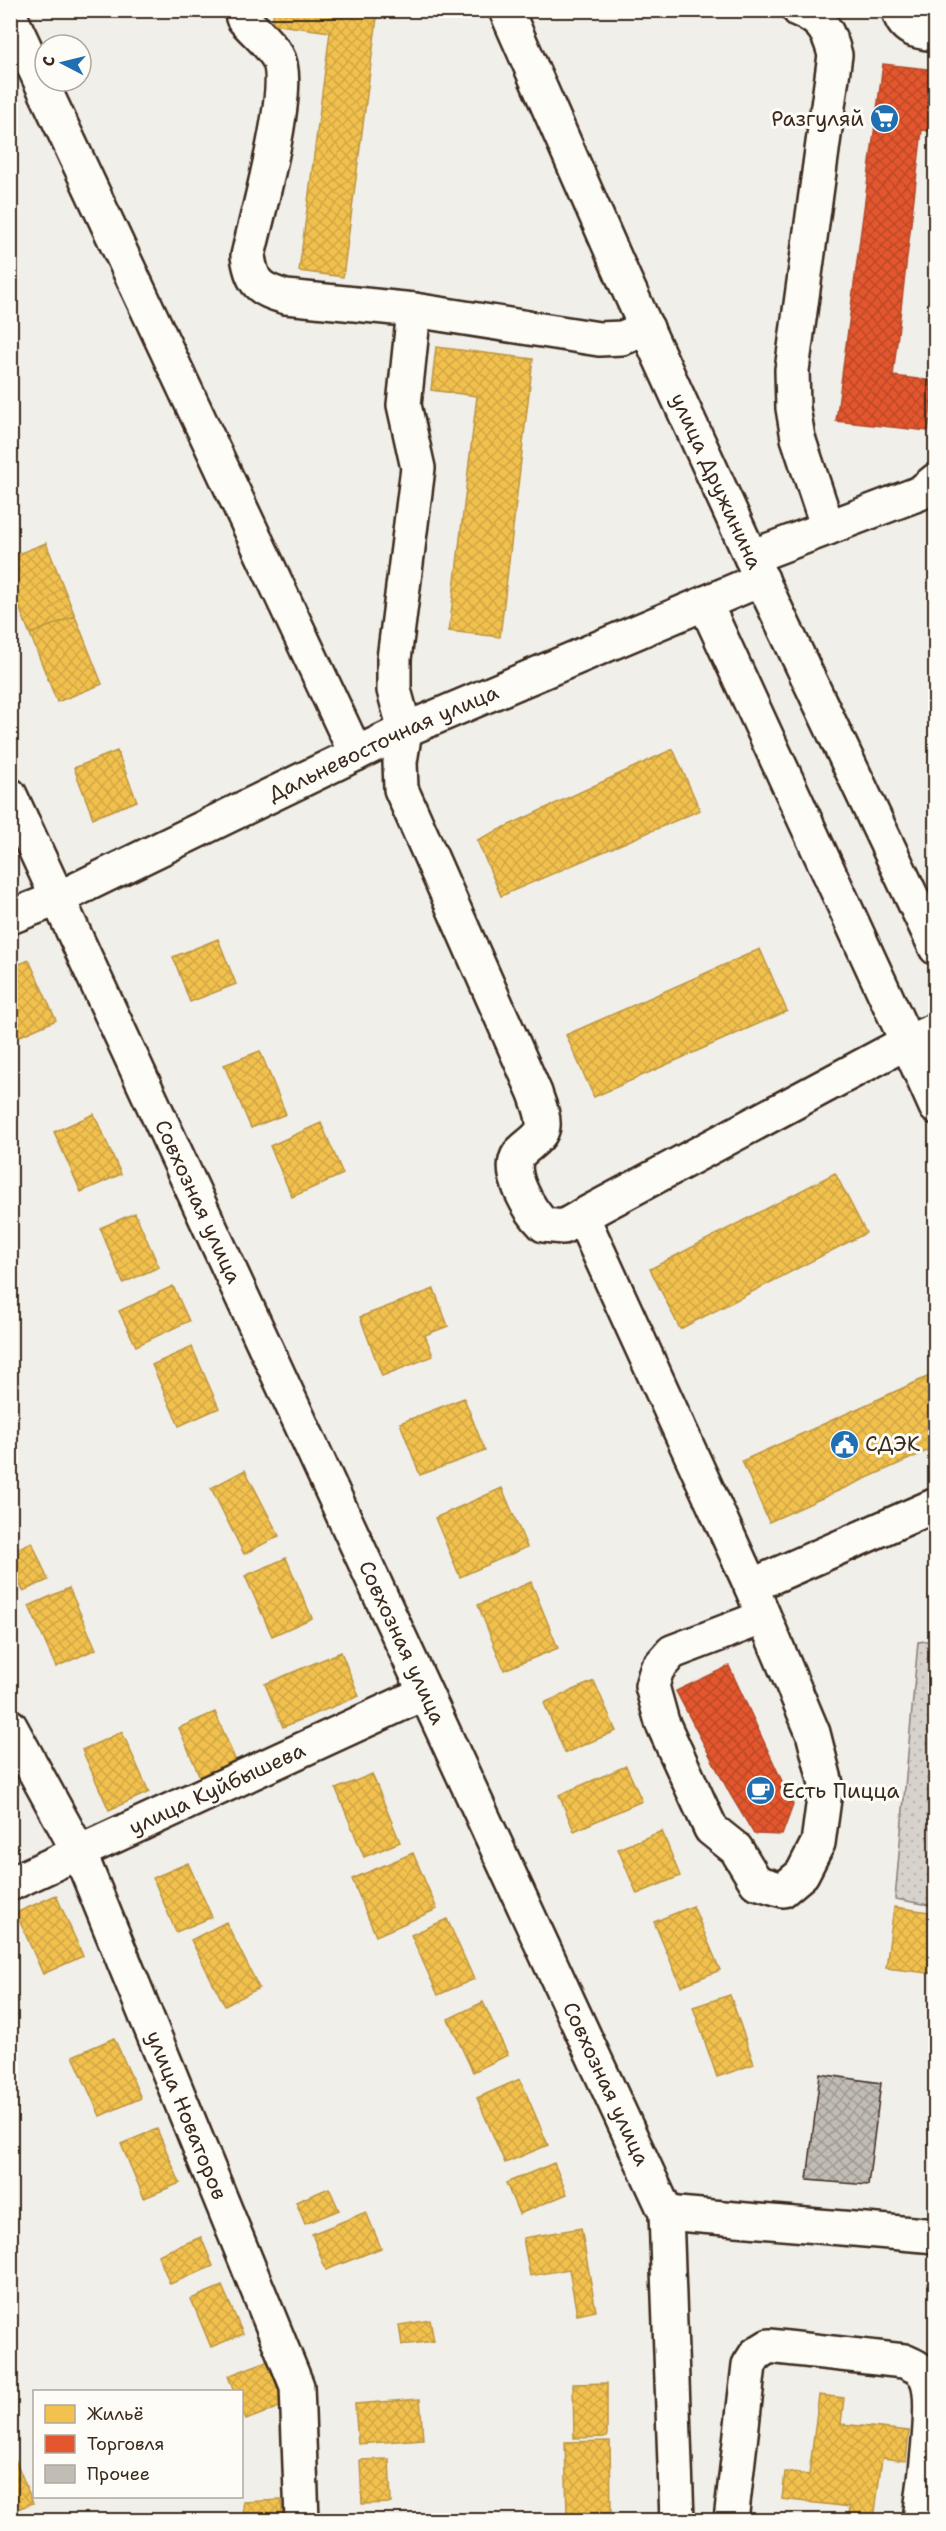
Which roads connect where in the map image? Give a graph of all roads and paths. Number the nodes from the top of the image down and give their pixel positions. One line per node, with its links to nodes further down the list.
1 (241, 10): 7 (street)
2 (799, 10): 10 (street)
3 (899, 10): 6 (street)
4 (513, 13): 8 (street, улица Дружинина)
5 (10, 16): 14 (street)
6 (936, 34)
7 (414, 310): 8 (street); 13 (street)
8 (647, 328): 11 (street, улица Дружинина)
9 (936, 480): 10 (street, Дальневосточная улица)
10 (828, 528): 11 (street, Дальневосточная улица)
11 (757, 568): 12 (street, Дальневосточная улица); 18 (street, улица Дружинина)
12 (705, 603): 13 (street, Дальневосточная улица); 19 (street)
13 (405, 730): 14 (street, Дальневосточная улица); 21 (street)
14 (356, 754): 16 (street, Дальневосточная улица)
15 (10, 795): 16 (street, Совхозная улица)
16 (59, 898): 17 (street, Дальневосточная улица); 25 (street, Совхозная улица)
17 (10, 917)
18 (936, 948)
19 (921, 1036): 20 (street); 21 (street)
20 (936, 1107)
21 (582, 1216): 23 (street)
22 (936, 1505): 23 (street)
23 (751, 1586): 24 (street)
24 (764, 1617): 24 (street)
25 (425, 1694): 27 (street, улица Куйбышева); 29 (street, Совхозная улица)
26 (10, 1726): 27 (street, улица Новаторов)
27 (80, 1854): 28 (street, улица Куйбышева); 31 (street, улица Новаторов)
28 (10, 1884)
29 (666, 2213): 30 (street); 32 (street, Совхозная улица)
30 (936, 2236)
31 (302, 2520)
32 (677, 2520)
33 (731, 2520): 34 (street)
34 (920, 2520)

